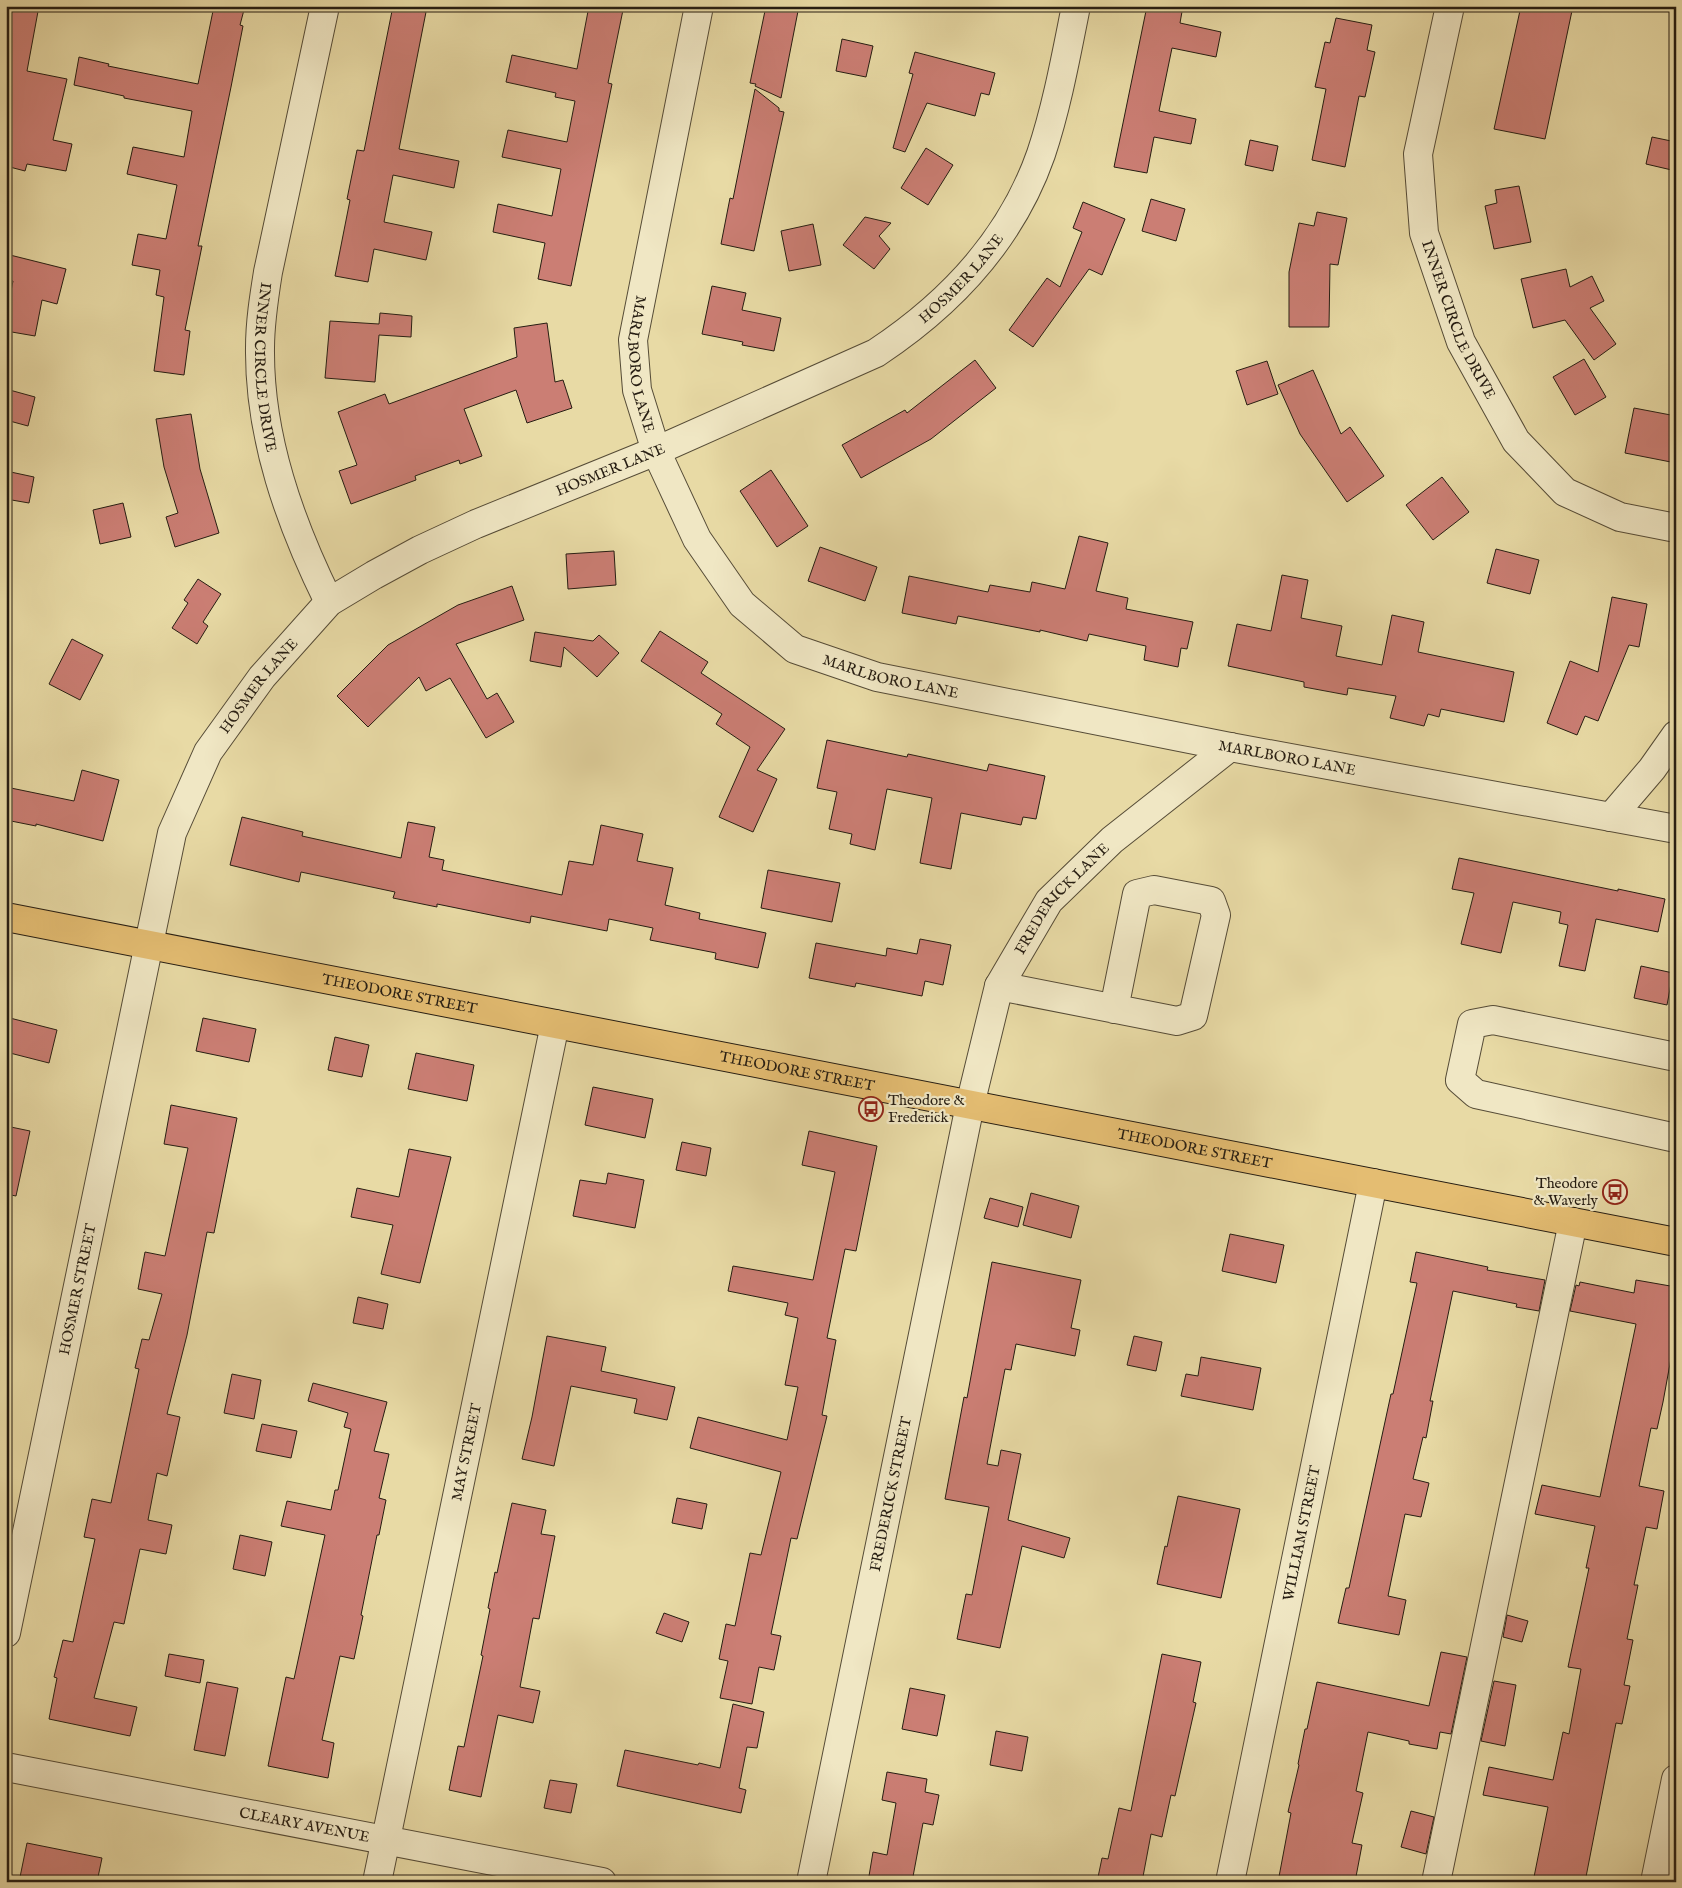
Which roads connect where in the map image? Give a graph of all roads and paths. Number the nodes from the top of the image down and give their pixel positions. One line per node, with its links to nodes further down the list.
1 (325, 6): 7 (street, INNER CIRCLE DRIVE)
2 (699, 6): 5 (street, MARLBORO LANE)
3 (1076, 6): 5 (street, HOSMER LANE)
4 (1450, 6): 6 (street, INNER CIRCLE DRIVE)
5 (656, 452): 7 (street, HOSMER LANE); 9 (street, MARLBORO LANE)
6 (1676, 528)
7 (329, 602): 13 (street, HOSMER LANE)
8 (1676, 735): 10 (street)
9 (1230, 746): 10 (street, MARLBORO LANE); 14 (street, FREDERICK LANE)
10 (1611, 817): 11 (street, MARLBORO LANE)
11 (1676, 829)
12 (6, 917): 13 (main road, THEODORE STREET)
13 (149, 945): 16 (main road, THEODORE STREET); 23 (street, HOSMER STREET)
14 (999, 986): 15 (street); 18 (street, FREDERICK LANE)
15 (1114, 1009): 15 (street)
16 (555, 1024): 18 (main road, THEODORE STREET); 26 (street, MAY STREET)
17 (1676, 1057): 19 (street)
18 (970, 1104): 20 (main road, THEODORE STREET); 29 (street, FREDERICK STREET)
19 (1676, 1138)
20 (1373, 1183): 21 (main road, THEODORE STREET); 30 (street, WILLIAM STREET)
21 (1572, 1222): 22 (main road, THEODORE STREET); 31 (street)
22 (1676, 1242)
23 (6, 1633)
24 (6, 1767): 26 (street, CLEARY AVENUE)
25 (1676, 1779): 32 (street)
26 (385, 1840): 27 (street, MAY STREET); 28 (street, CLEARY AVENUE)
27 (376, 1882)
28 (602, 1882)
29 (811, 1882)
30 (1230, 1882)
31 (1436, 1882)
32 (1655, 1882)

